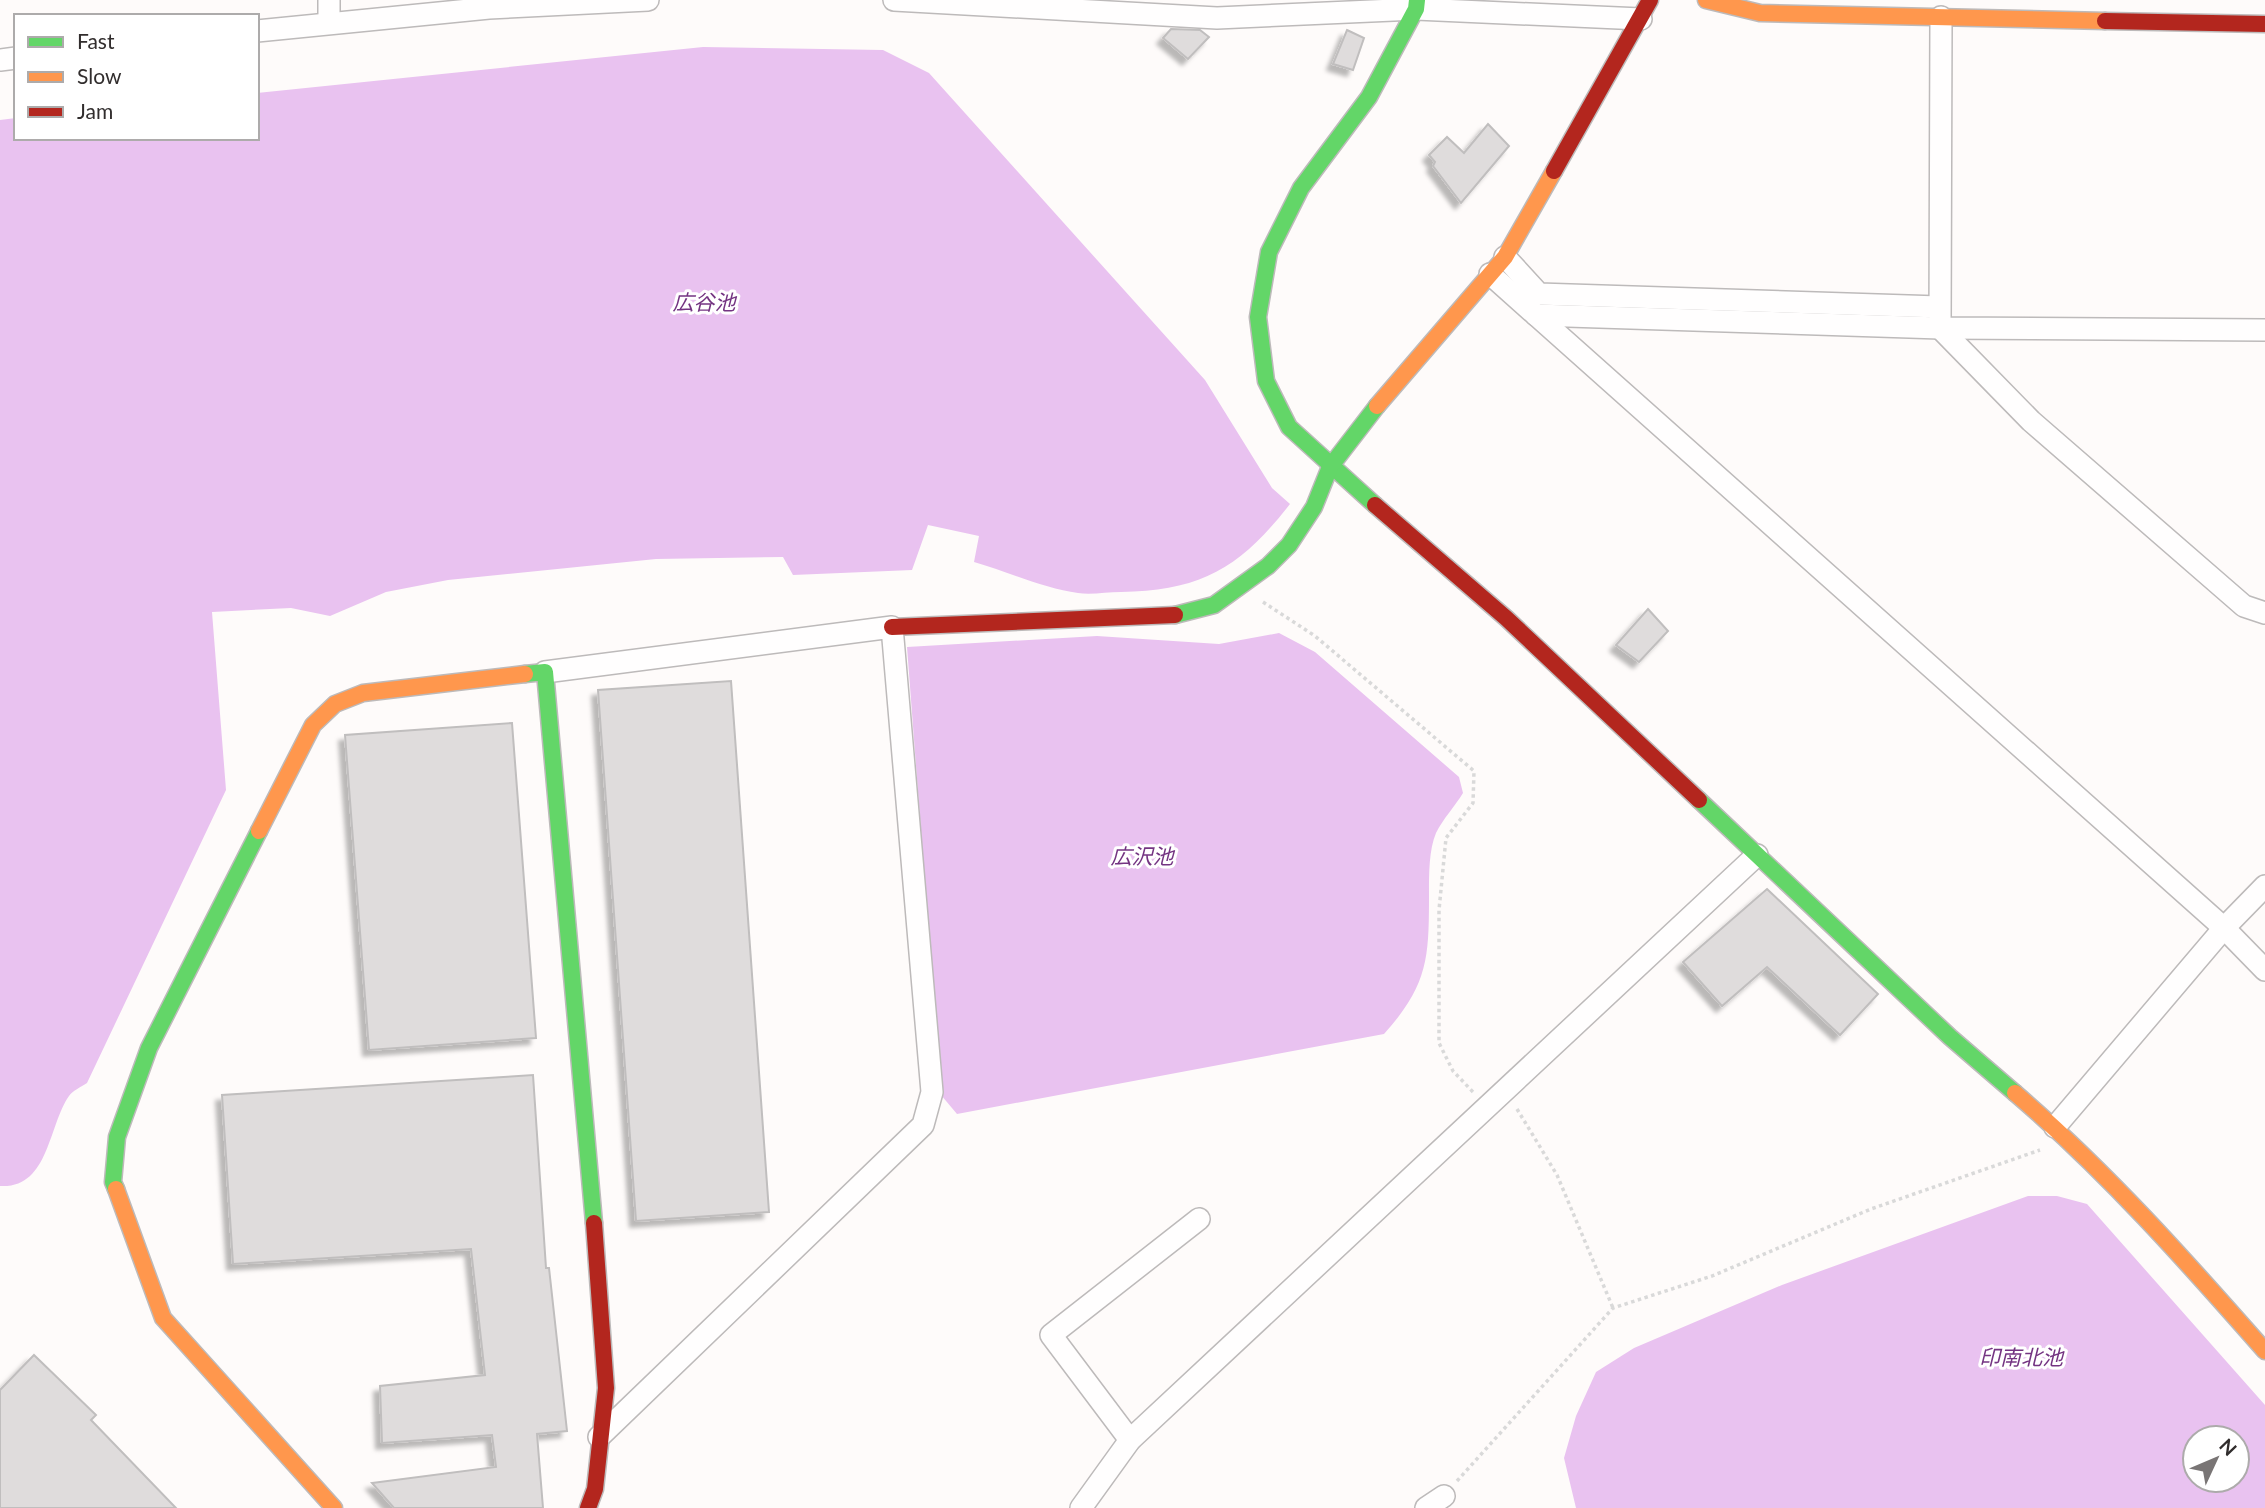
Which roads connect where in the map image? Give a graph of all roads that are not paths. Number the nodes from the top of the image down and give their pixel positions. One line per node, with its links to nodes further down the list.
1 (329, 0): 11 (street)
2 (648, 0): 11 (street)
3 (894, 0): 6 (street)
4 (1706, 0): 9 (street)
5 (1965, 0): 10 (street)
6 (934, 1): 7 (street)
7 (1416, 4): 8 (street); 19 (street)
8 (1645, 9): 14 (street)
9 (1941, 16): 10 (street); 17 (street)
10 (1980, 16): 12 (street)
11 (329, 22): 13 (street)
12 (2265, 24)
13 (259, 30)
14 (1505, 257): 15 (street); 17 (street)
15 (1490, 274): 16 (street); 19 (street)
16 (1536, 315): 17 (street); 25 (street)
17 (1940, 317): 18 (street); 20 (street)
18 (2265, 330)
19 (1330, 467): 21 (street); 23 (street)
20 (2265, 613)
21 (892, 627): 22 (street); 30 (street)
22 (545, 672): 30 (street); 33 (street)
23 (1757, 855): 27 (street); 31 (street)
24 (2265, 886): 25 (street)
25 (2224, 928): 26 (street); 27 (street)
26 (2265, 970)
27 (2055, 1127): 29 (street)
28 (1199, 1219): 31 (street)
29 (2265, 1352)
30 (598, 1438): 34 (street)
31 (1130, 1440): 35 (street)
32 (1444, 1496): 36 (street)
33 (334, 1508)
34 (587, 1508)
35 (1082, 1508)
36 (1426, 1508)

